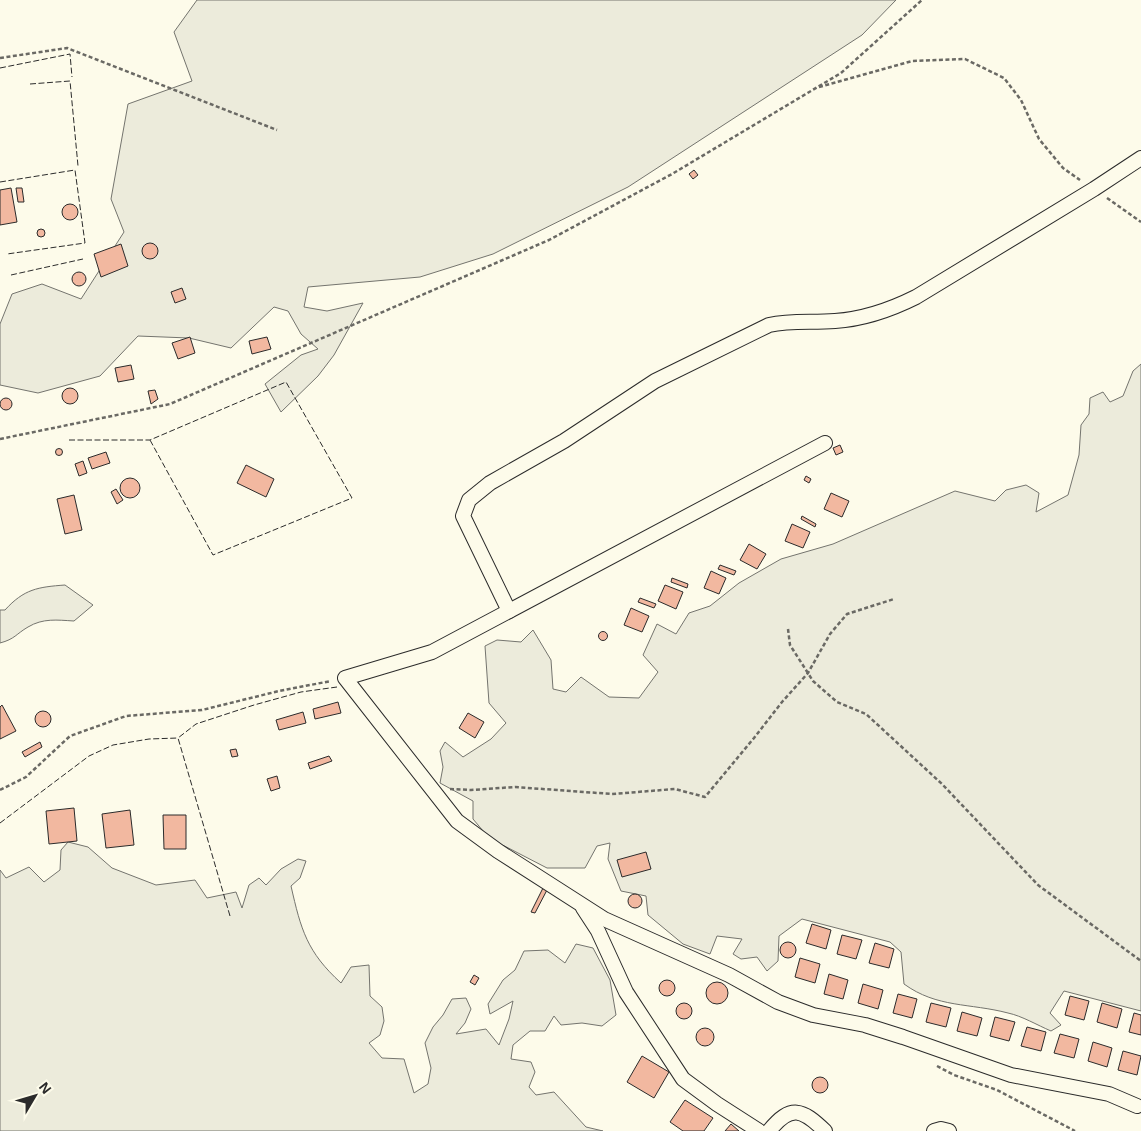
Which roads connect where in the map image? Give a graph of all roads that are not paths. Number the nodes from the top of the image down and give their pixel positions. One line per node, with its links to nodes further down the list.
1 (1141, 158): 3 (street)
2 (825, 443): 3 (street)
3 (509, 611): 4 (street)
4 (558, 890): 5 (street); 6 (street)
5 (1137, 1106)
6 (759, 1131)
7 (769, 1131): 8 (street)
8 (826, 1131)
9 (934, 1131): 10 (street)
10 (949, 1131)

